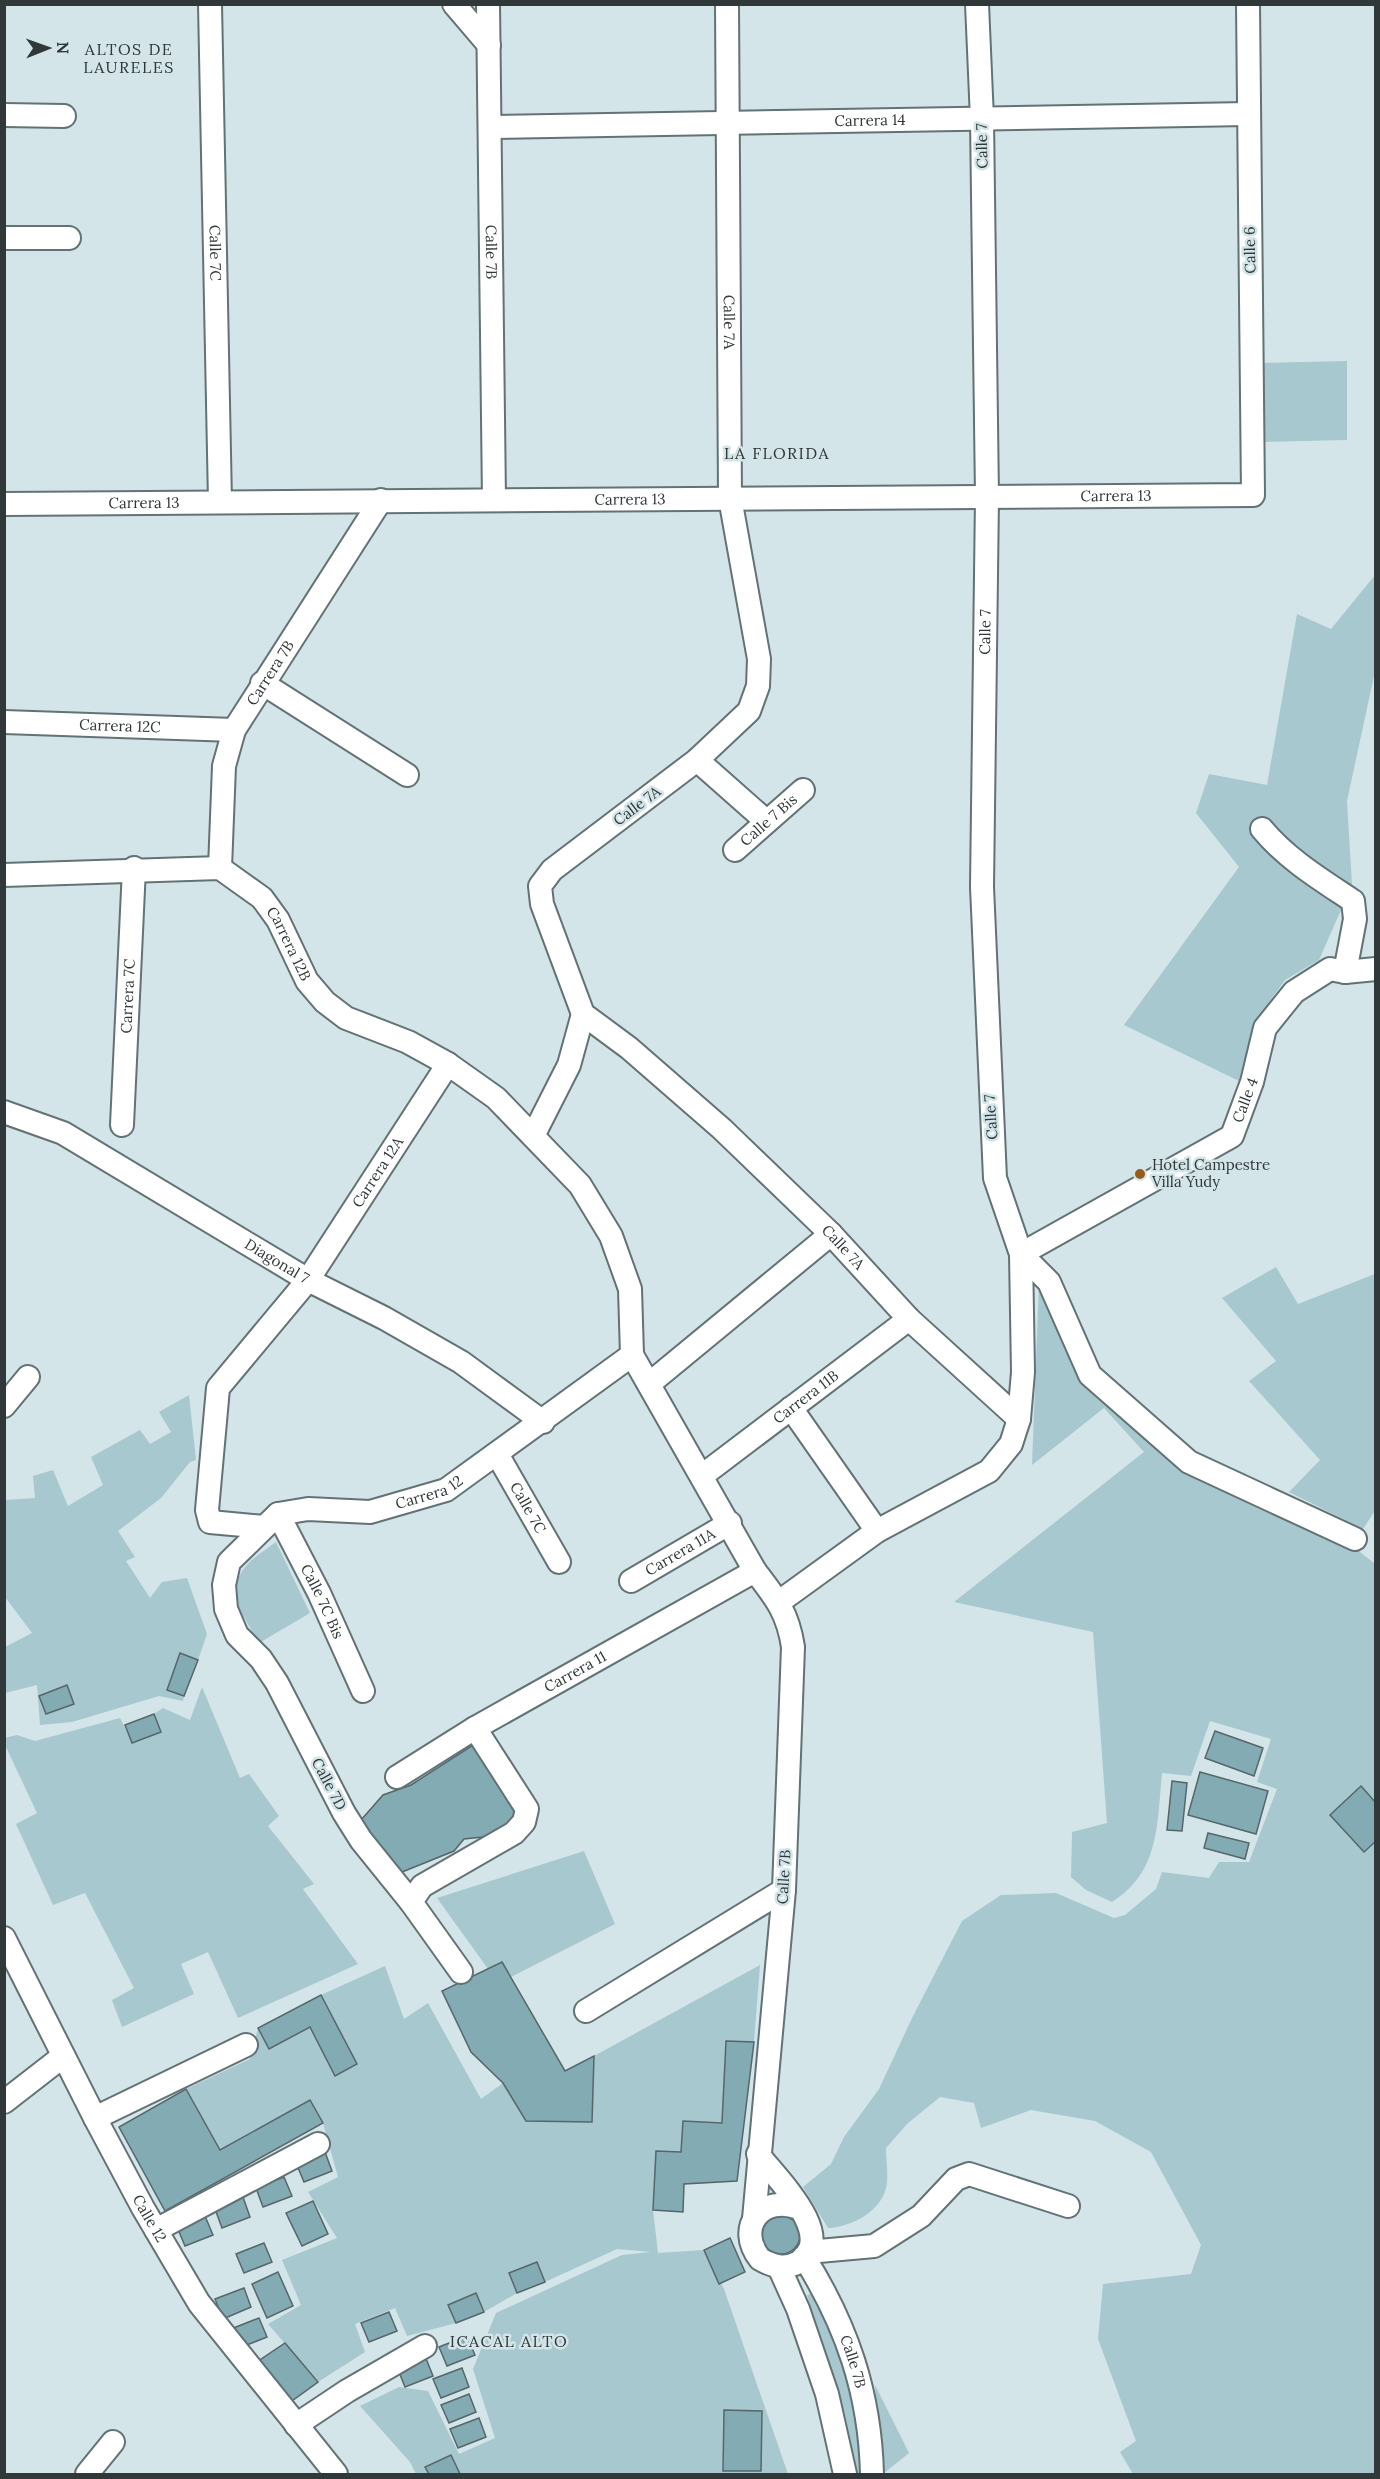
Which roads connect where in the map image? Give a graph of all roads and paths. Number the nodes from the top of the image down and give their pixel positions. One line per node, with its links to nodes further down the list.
1 (210, 4): 21 (street, Calle 7C)
2 (454, 4): 7 (street)
3 (488, 4): 7 (street, Calle 7B)
4 (727, 4): 12 (street, Calle 7A)
5 (977, 4): 11 (street, Calle 7)
6 (1248, 4): 8 (street, Calle 6)
7 (489, 45): 13 (street, Calle 7B)
8 (1248, 114): 11 (street, Carrera 14); 16 (street, Calle 6)
9 (4, 115): 10 (street)
10 (64, 116)
11 (982, 118): 12 (street, Carrera 14); 17 (street, Calle 7)
12 (728, 123): 13 (street, Carrera 14); 18 (street, Calle 7A)
13 (490, 128): 20 (street, Calle 7B)
14 (4, 238): 15 (street)
15 (69, 238)
16 (1253, 495): 17 (street, Carrera 13)
17 (987, 497): 18 (street, Carrera 13); 43 (street, Calle 7)
18 (729, 498): 20 (street, Carrera 13); 26 (street, Calle 7A)
19 (381, 500): 20 (street, Carrera 13); 21 (street, Carrera 13); 23 (street, Carrera 7B)
20 (494, 500)
21 (220, 502): 22 (street, Carrera 13)
22 (4, 504)
23 (262, 683): 25 (street, Carrera 7B); 27 (street)
24 (4, 722): 25 (street, Carrera 12C)
25 (234, 730): 33 (street, Carrera 7B)
26 (697, 760): 29 (street); 37 (street, Calle 7A)
27 (407, 775)
28 (803, 790): 29 (street, Calle 7 Bis)
29 (766, 821): 31 (street, Calle 7 Bis)
30 (1262, 829): 36 (street)
31 (735, 850)
32 (134, 868): 33 (street); 34 (street); 40 (street, Carrera 7C)
33 (220, 868): 38 (street, Carrera 12B)
34 (4, 875)
35 (1376, 969): 36 (street, Calle 4)
36 (1345, 972): 43 (street, Calle 4)
37 (583, 1014): 41 (street); 42 (street, Calle 7A)
38 (448, 1064): 41 (street, Carrera 12B); 44 (street, Carrera 12A)
39 (4, 1112): 44 (street, Diagonal 7)
40 (122, 1125)
41 (533, 1136): 46 (street, Carrera 12B)
42 (831, 1234): 45 (street, Calle 7A); 48 (street)
43 (1021, 1254): 51 (street); 58 (street)
44 (308, 1280): 52 (street, Diagonal 7); 55 (street, Carrera 12)
45 (909, 1318): 50 (street, Carrera 11B); 51 (street, Calle 7A)
46 (632, 1354): 48 (street, Calle 7B); 52 (street, Carrera 12)
47 (28, 1377): 49 (street)
48 (650, 1384): 54 (street, Calle 7B)
49 (4, 1406)
50 (791, 1408): 54 (street, Carrera 11B); 57 (street)
51 (1019, 1419): 57 (street)
52 (543, 1422): 53 (street, Carrera 12)
53 (496, 1454): 55 (street, Carrera 12); 59 (street, Calle 7C)
54 (703, 1475): 56 (street, Calle 7B)
55 (271, 1521): 63 (street, Calle 7C Bis); 67 (street, Calle 7D)
56 (729, 1523): 60 (street, Calle 7B); 61 (street, Carrera 11A)
57 (877, 1531): 62 (street)
58 (1355, 1539)
59 (559, 1562)
60 (755, 1571): 62 (street, Calle 7B); 64 (street, Carrera 11)
61 (631, 1581)
62 (779, 1602): 66 (street, Calle 7B)
63 (363, 1691)
64 (475, 1728): 65 (street, Carrera 11); 67 (street)
65 (397, 1777)
66 (784, 1890): 70 (street); 76 (street, Calle 7B)
67 (411, 1902): 69 (street, Calle 7D)
68 (5, 1940): 72 (street, Calle 12)
69 (461, 1972)
70 (586, 2011)
71 (246, 2044): 74 (street)
72 (62, 2056): 73 (street); 74 (street, Calle 12)
73 (4, 2102)
74 (95, 2118): 80 (street, Calle 12)
75 (318, 2144): 80 (street)
76 (758, 2154): 78 (street); 79 (street, Calle 7B)
77 (1068, 2206): 81 (street)
78 (798, 2208): 79 (street); 81 (street)
79 (754, 2219): 82 (street)
80 (156, 2230): 84 (street, Calle 12)
81 (806, 2255): 82 (street); 89 (street, Calle 7B)
82 (779, 2267): 88 (street)
83 (425, 2346): 84 (street)
84 (296, 2425): 87 (street, Calle 12)
85 (113, 2442): 86 (street)
86 (87, 2475)
87 (336, 2475)
88 (845, 2475)
89 (872, 2475)

